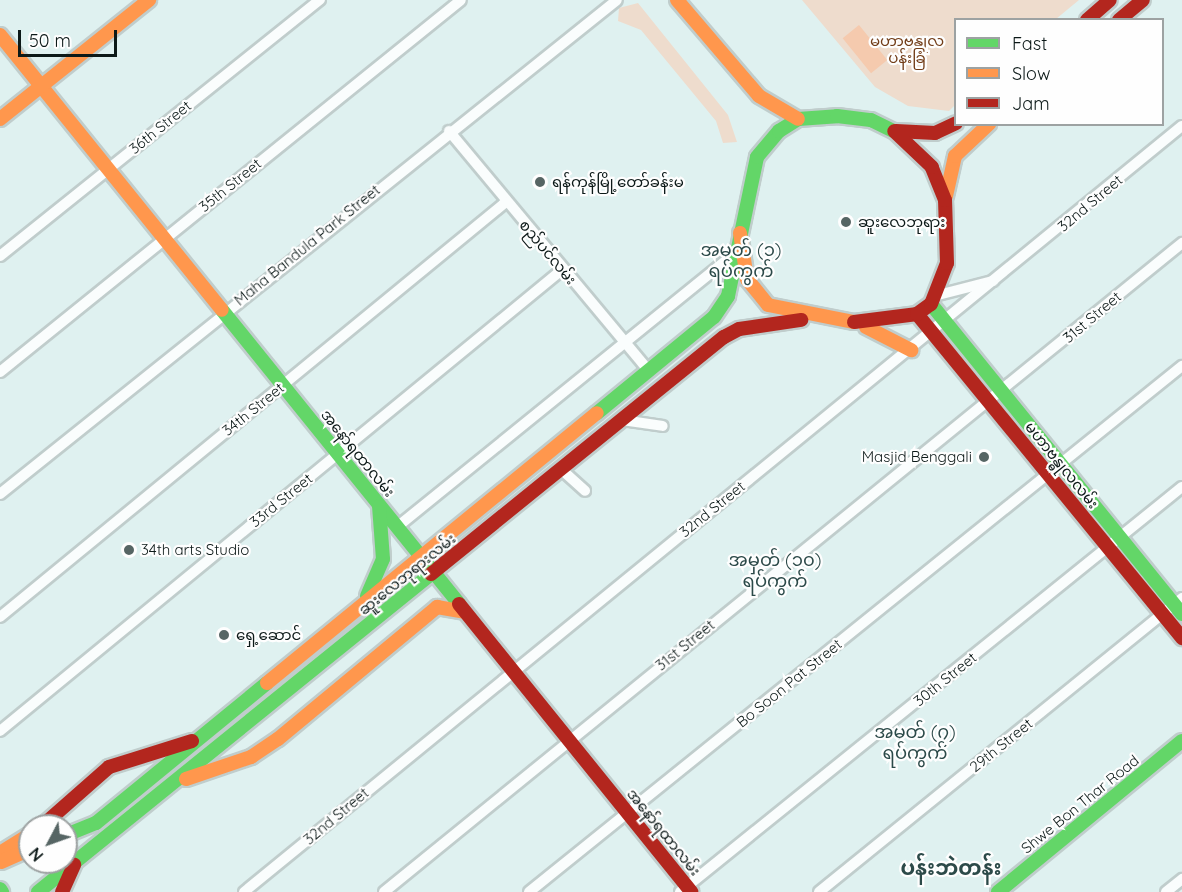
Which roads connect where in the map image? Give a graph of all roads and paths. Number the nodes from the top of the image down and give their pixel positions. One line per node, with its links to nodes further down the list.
1 (149, 0): 11 (main road)
2 (320, 0): 19 (street, 36th Street)
3 (461, 0): 23 (street, 35th Street)
4 (617, 0): 17 (street, Maha Bandula Park Street)
5 (677, 0): 13 (main road)
6 (1110, 0): 8 (main road)
7 (1143, 0): 9 (main road)
8 (1089, 18)
9 (1121, 18)
10 (0, 35): 11 (main road, အနော်ရထာလမ်း)
11 (41, 86): 12 (main road); 19 (main road, အနော်ရထာလမ်း)
12 (0, 119)
13 (798, 119): 18 (main road); 22 (main road, ဆူးလေဘုရားလမ်း)
14 (954, 124): 18 (main road)
15 (987, 126): 20 (main road)
16 (1182, 126): 28 (street, 32nd Street)
17 (449, 131): 21 (street, စည်ပင်လမ်း); 30 (street, Maha Bandula Park Street)
18 (894, 131): 20 (main road)
19 (108, 169): 23 (main road, အနော်ရထာလမ်း); 26 (street, 36th Street)
20 (945, 200): 29 (main road)
21 (506, 202): 27 (street, စည်ပင်လမ်း); 41 (street, 34th Street)
22 (741, 233): 25 (main road, ဆူးလေဘုရားလမ်း); 32 (main road)
23 (163, 238): 30 (main road, အနော်ရထာလမ်း); 40 (street, 35th Street)
24 (1182, 243): 42 (street, 31st Street)
25 (736, 252): 36 (street); 39 (main road, ဆူးလေဘုရားလမ်း)
26 (0, 256)
27 (563, 269): 36 (street, စည်ပင်လမ်း); 46 (street, 33rd Street)
28 (996, 281): 29 (street); 34 (street, 32nd Street)
29 (934, 299): 31 (main road); 34 (main road, မဟာဗန္ဓုလလမ်း)
30 (224, 313): 41 (main road, အနော်ရထာလမ်း); 52 (street, Maha Bandula Park Street)
31 (917, 314): 33 (main road); 35 (main road, မဟာဗန္ဓုလလမ်း)
32 (813, 318): 33 (main road); 44 (main road, ဆူးလေဘုရားလမ်း)
33 (842, 322): 37 (main road)
34 (946, 322): 35 (street, 32nd Street); 42 (main road, မဟာဗန္ဓုလလမ်း)
35 (931, 334): 37 (street, 32nd Street); 43 (main road, မဟာဗန္ဓုလလမ်း)
36 (622, 342): 39 (street, စည်ပင်လမ်း); 54 (street)
37 (911, 350): 65 (street, 32nd Street)
38 (1182, 366): 47 (street)
39 (649, 371): 57 (main road, ဆူးလေဘုရားလမ်း)
40 (0, 372)
41 (282, 385): 46 (main road, အနော်ရထာလမ်း); 63 (street, 34th Street)
42 (1002, 391): 43 (street, 31st Street); 47 (main road, မဟာဗန္ဓုလလမ်း)
43 (989, 401): 49 (main road, မဟာဗန္ဓုလလမ်း); 67 (street, 31st Street)
44 (622, 420): 45 (street); 48 (main road, ဆူးလေဘုရားလမ်း)
45 (663, 426)
46 (338, 454): 53 (main road, အနော်ရထာလမ်း); 66 (street, 33rd Street)
47 (1060, 464): 49 (street, Bo Soon Pat Street); 55 (main road, မဟာဗန္ဓုလလမ်း)
48 (562, 470): 51 (street); 58 (main road, ဆူးလေဘုရားလမ်း)
49 (1048, 474): 56 (main road, မဟာဗန္ဓုလလမ်း); 71 (street, Bo Soon Pat Street)
50 (1182, 487): 55 (street, 30th Street)
51 (585, 491)
52 (0, 494)
53 (379, 506): 54 (main road, အနော်ရထာလမ်း); 60 (main road)
54 (397, 527): 57 (main road, အနော်ရထာလမ်း)
55 (1120, 538): 56 (street, 30th Street); 59 (main road, မဟာဗန္ဓုလလမ်း)
56 (1108, 548): 62 (main road, မဟာဗန္ဓုလလမ်း); 81 (street, 30th Street)
57 (421, 557): 58 (main road, အနော်ရထာလမ်း); 60 (main road, ဆူးလေဘုရားလမ်း)
58 (434, 574): 61 (main road, အနော်ရထာလမ်း); 70 (main road, ဆူးလေဘုရားလမ်း)
59 (1179, 605): 62 (street, 29th Street)
60 (358, 610): 68 (main road, ဆူးလေဘုရားလမ်း)
61 (465, 612): 65 (main road, အနော်ရထာလမ်း); 70 (main road)
62 (1162, 614): 64 (main road, မဟာဗန္ဓုလလမ်း); 87 (street, 29th Street)
63 (0, 617)
64 (1182, 638)
65 (511, 670): 67 (main road, အနော်ရထာလမ်း); 84 (street, 32nd Street)
66 (0, 731)
67 (568, 739): 71 (main road, အနော်ရထာလမ်း); 85 (street, 31st Street)
68 (196, 740): 72 (main road); 73 (main road, ဆူးလေဘုရားလမ်း)
69 (1182, 741): 88 (main road, Shwe Bon Thar Road)
70 (176, 782): 77 (main road, ဆူးလေဘုရားလမ်း)
71 (627, 813): 81 (main road, အနော်ရထာလမ်း); 86 (street, Bo Soon Pat Street)
72 (56, 814)
73 (78, 830)
74 (18, 845): 76 (main road)
75 (18, 853): 76 (main road)
76 (2, 858)
77 (78, 860)
78 (61, 874): 82 (main road, ဆူးလေဘုရားလမ်း)
79 (70, 874): 83 (main road)
80 (1182, 879): 89 (street)
81 (686, 890)
82 (38, 892)
83 (62, 892)
84 (244, 892)
85 (384, 892)
86 (529, 892)
87 (819, 892)
88 (998, 892)
89 (1167, 892)

